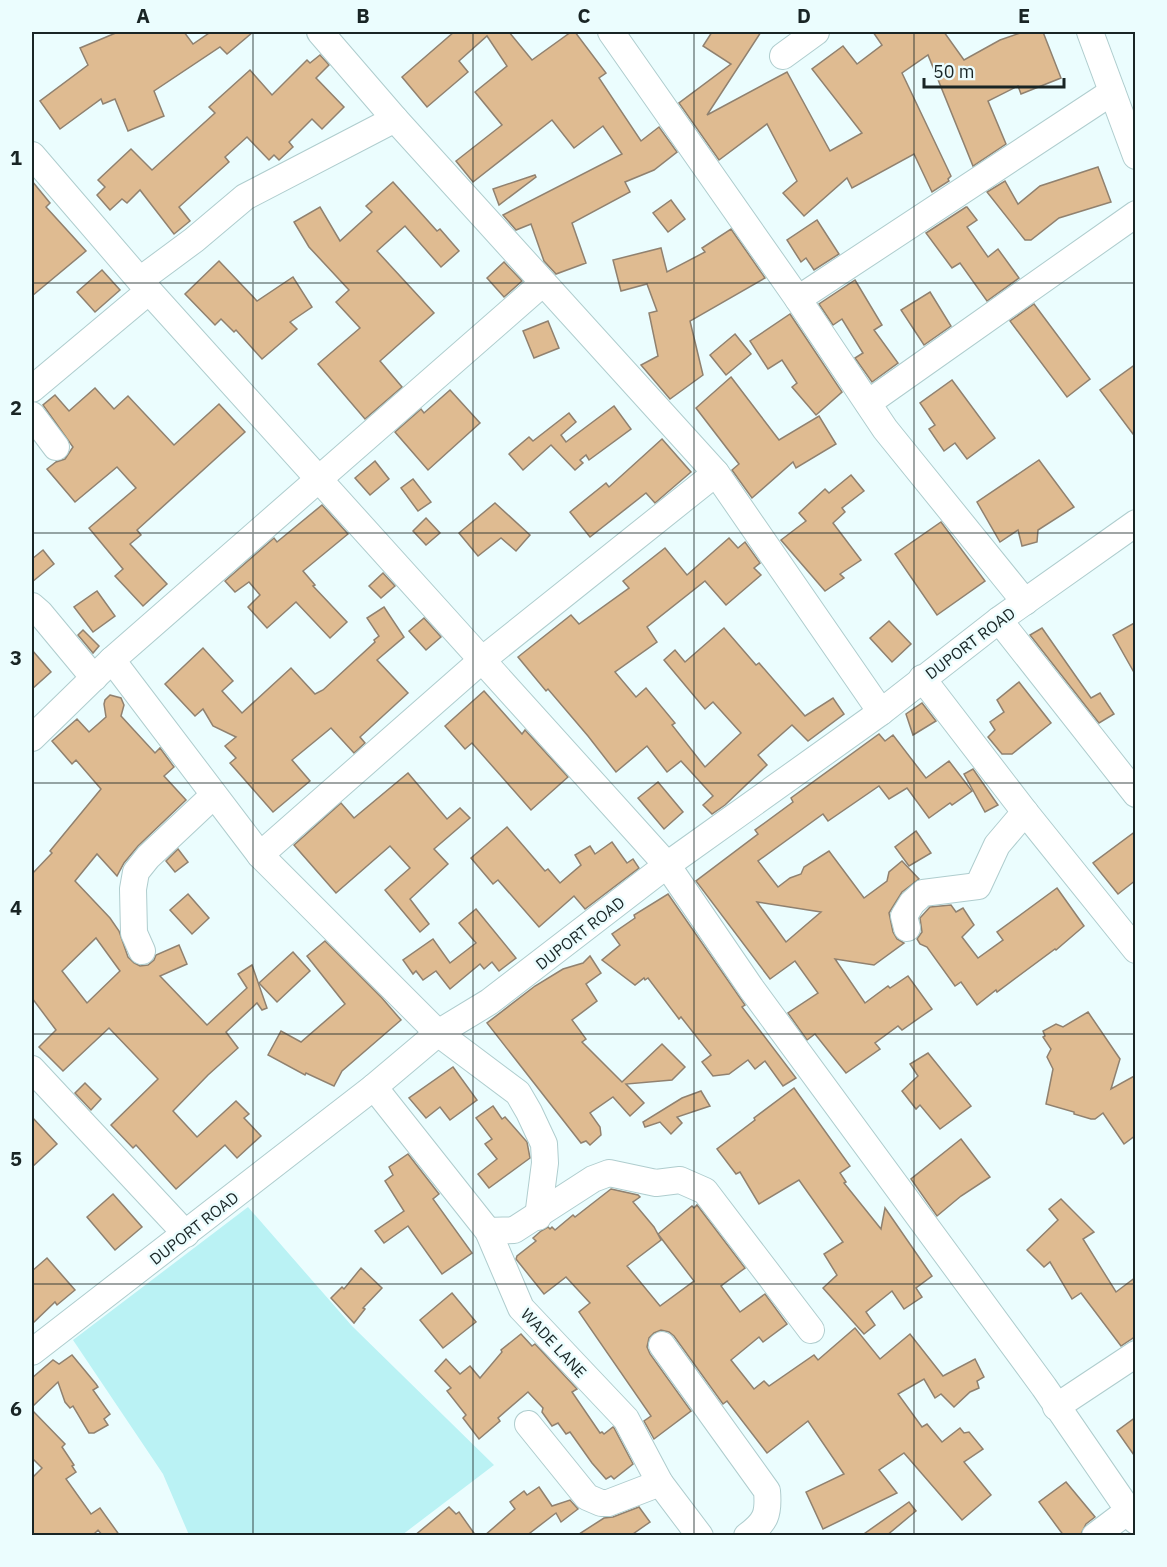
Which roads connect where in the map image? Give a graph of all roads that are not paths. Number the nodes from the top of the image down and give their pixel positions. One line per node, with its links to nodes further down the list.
1 (320, 32): 7 (street)
2 (612, 32): 13 (street)
3 (816, 32): 5 (street)
4 (1090, 32): 6 (street)
5 (783, 56)
6 (1112, 92): 9 (street); 13 (street)
7 (395, 119): 11 (street); 12 (street)
8 (32, 155): 12 (street)
9 (1136, 156)
10 (1136, 214): 15 (street)
11 (543, 283): 18 (street); 19 (street)
12 (145, 286): 14 (street); 19 (street)
13 (798, 299): 15 (street)
14 (32, 389)
15 (868, 403): 21 (street)
16 (32, 415): 17 (street)
17 (56, 447)
18 (716, 473): 25 (street); 28 (street)
19 (319, 477): 24 (street); 25 (street)
20 (1136, 523): 21 (street, DUPORT ROAD)
21 (1025, 602): 23 (street, DUPORT ROAD)
22 (32, 606): 26 (street)
23 (999, 620): 27 (street, DUPORT ROAD); 30 (street)
24 (112, 660): 26 (street); 31 (street)
25 (482, 660): 33 (street); 34 (street)
26 (94, 678): 29 (street)
27 (922, 678): 28 (street, DUPORT ROAD); 32 (street)
28 (881, 712): 34 (street, DUPORT ROAD)
29 (32, 738)
30 (1136, 794)
31 (214, 795): 33 (street); 37 (street)
32 (1024, 812): 35 (street); 36 (street)
33 (260, 855): 38 (street)
34 (667, 865): 38 (street, DUPORT ROAD); 48 (street)
35 (907, 928)
36 (1136, 950)
37 (142, 951)
38 (438, 1033): 40 (street, DUPORT ROAD); 41 (street)
39 (32, 1069): 43 (street)
40 (374, 1087): 42 (street, WADE LANE); 43 (street, DUPORT ROAD)
41 (538, 1216): 42 (street); 44 (street)
42 (488, 1231): 50 (street, WADE LANE)
43 (186, 1234): 46 (street, DUPORT ROAD)
44 (811, 1330)
45 (662, 1344): 53 (street)
46 (32, 1352)
47 (1136, 1354): 48 (street)
48 (1056, 1407): 51 (street)
49 (528, 1424): 50 (street)
50 (660, 1483): 52 (street, WADE LANE)
51 (1132, 1516): 54 (street)
52 (700, 1536)
53 (747, 1536)
54 (1095, 1536)

